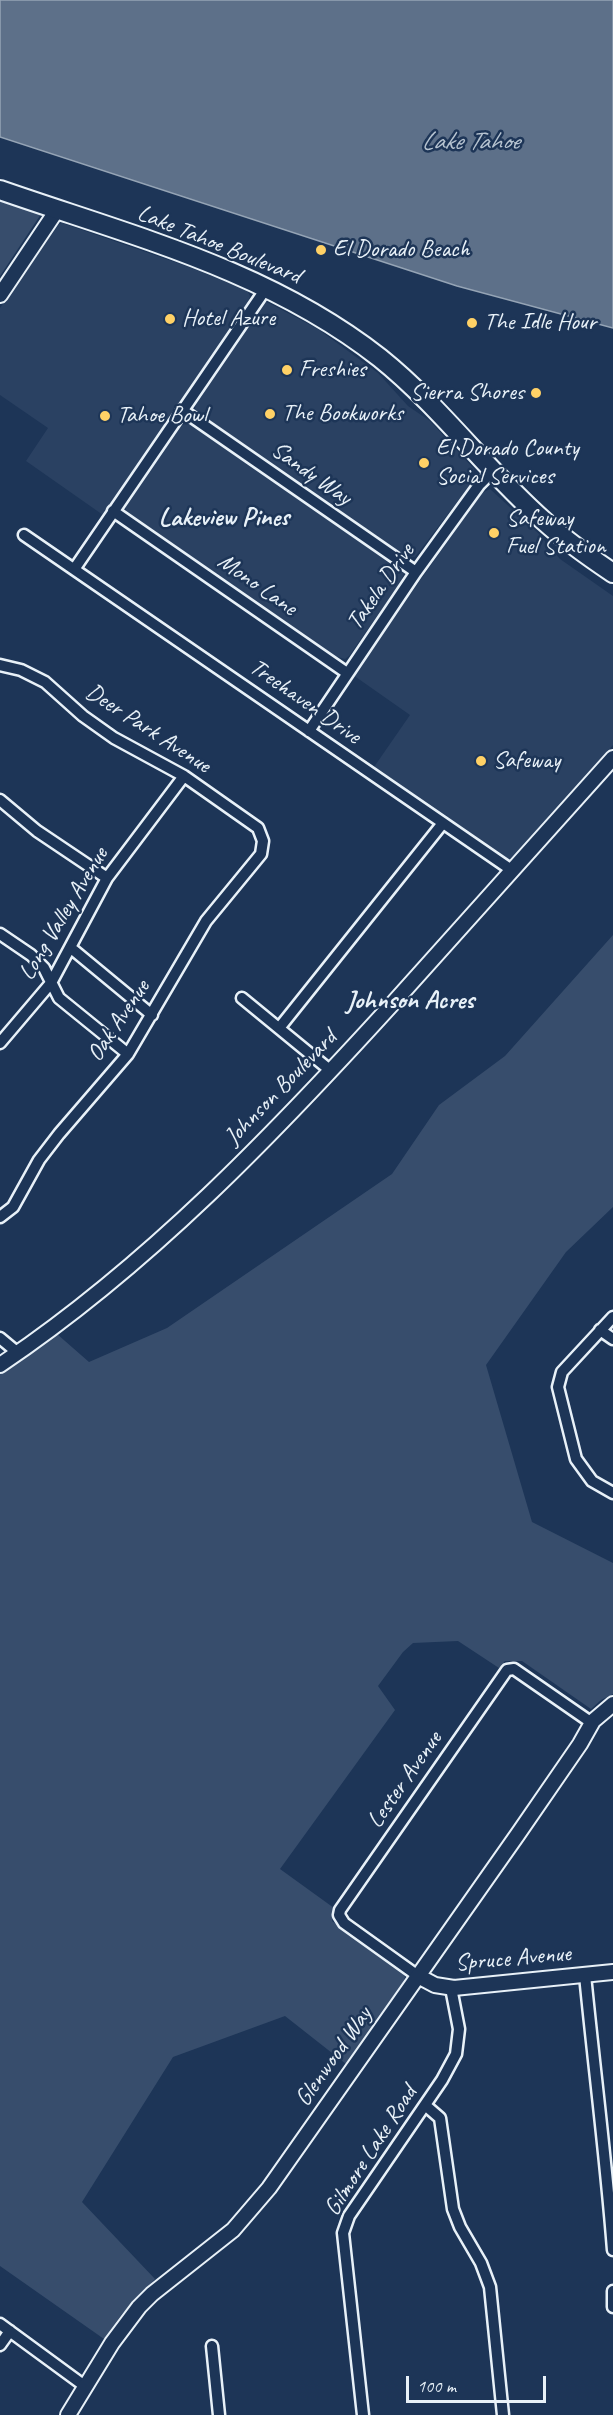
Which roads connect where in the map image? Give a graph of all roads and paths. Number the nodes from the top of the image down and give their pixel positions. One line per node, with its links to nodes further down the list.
1 (0, 190): 2 (highway, Lake Tahoe Boulevard)
2 (57, 210): 3 (highway, Lake Tahoe Boulevard); 4 (street)
3 (267, 287): 5 (street); 6 (highway, Lake Tahoe Boulevard)
4 (0, 295)
5 (182, 410): 7 (street); 10 (street, Sandy Way)
6 (494, 470): 10 (street, Takela Drive); 11 (highway, Lake Tahoe Boulevard)
7 (113, 511): 9 (street); 13 (street, Mono Lane)
8 (24, 535): 9 (street, Treehaven Drive)
9 (75, 568): 14 (street, Treehaven Drive)
10 (416, 572): 13 (street, Takela Drive)
11 (613, 573)
12 (0, 665): 16 (street, Deer Park Avenue)
13 (347, 674): 14 (street, Takela Drive)
14 (309, 731): 18 (street, Treehaven Drive)
15 (613, 758): 20 (street, Johnson Boulevard)
16 (184, 776): 19 (street, Deer Park Avenue); 21 (street, Long Valley Avenue)
17 (0, 800): 21 (street)
18 (443, 823): 20 (street, Treehaven Drive); 27 (street)
19 (263, 841): 26 (street, Oak Avenue)
20 (513, 871): 30 (street, Johnson Boulevard)
21 (107, 878): 23 (street, Long Valley Avenue)
22 (0, 934): 24 (street)
23 (71, 948): 24 (street, Long Valley Avenue); 26 (street)
24 (51, 983): 28 (street, Long Valley Avenue); 29 (street)
25 (242, 998): 27 (street)
26 (152, 1015): 29 (street, Oak Avenue)
27 (280, 1027): 30 (street)
28 (0, 1043)
29 (128, 1054): 31 (street, Oak Avenue)
30 (332, 1071): 36 (street, Johnson Boulevard)
31 (0, 1217)
32 (613, 1317): 33 (street)
33 (600, 1330): 35 (street); 38 (street)
34 (0, 1338): 36 (street)
35 (613, 1339)
36 (18, 1353): 37 (street, Johnson Boulevard)
37 (0, 1365)
38 (613, 1493)
39 (613, 1704): 40 (street, Glenwood Way)
40 (592, 1723): 43 (street, Glenwood Way); 43 (street, Lester Avenue)
41 (613, 1972): 42 (street, Spruce Avenue)
42 (585, 1975): 44 (street, Spruce Avenue); 46 (street)
43 (418, 1977): 44 (street, Spruce Avenue); 53 (street, Glenwood Way)
44 (451, 1988): 45 (street, Gilmore Lake Road)
45 (425, 2105): 56 (street, Gilmore Lake Road); 57 (street)
46 (613, 2250)
47 (613, 2291): 48 (street)
48 (613, 2307)
49 (0, 2324): 50 (street)
50 (10, 2331): 51 (street); 53 (street)
51 (0, 2345)
52 (212, 2346): 55 (street)
53 (86, 2387): 54 (street, Glenwood Way)
54 (68, 2415)
55 (219, 2415)
56 (363, 2415)
57 (503, 2415)

